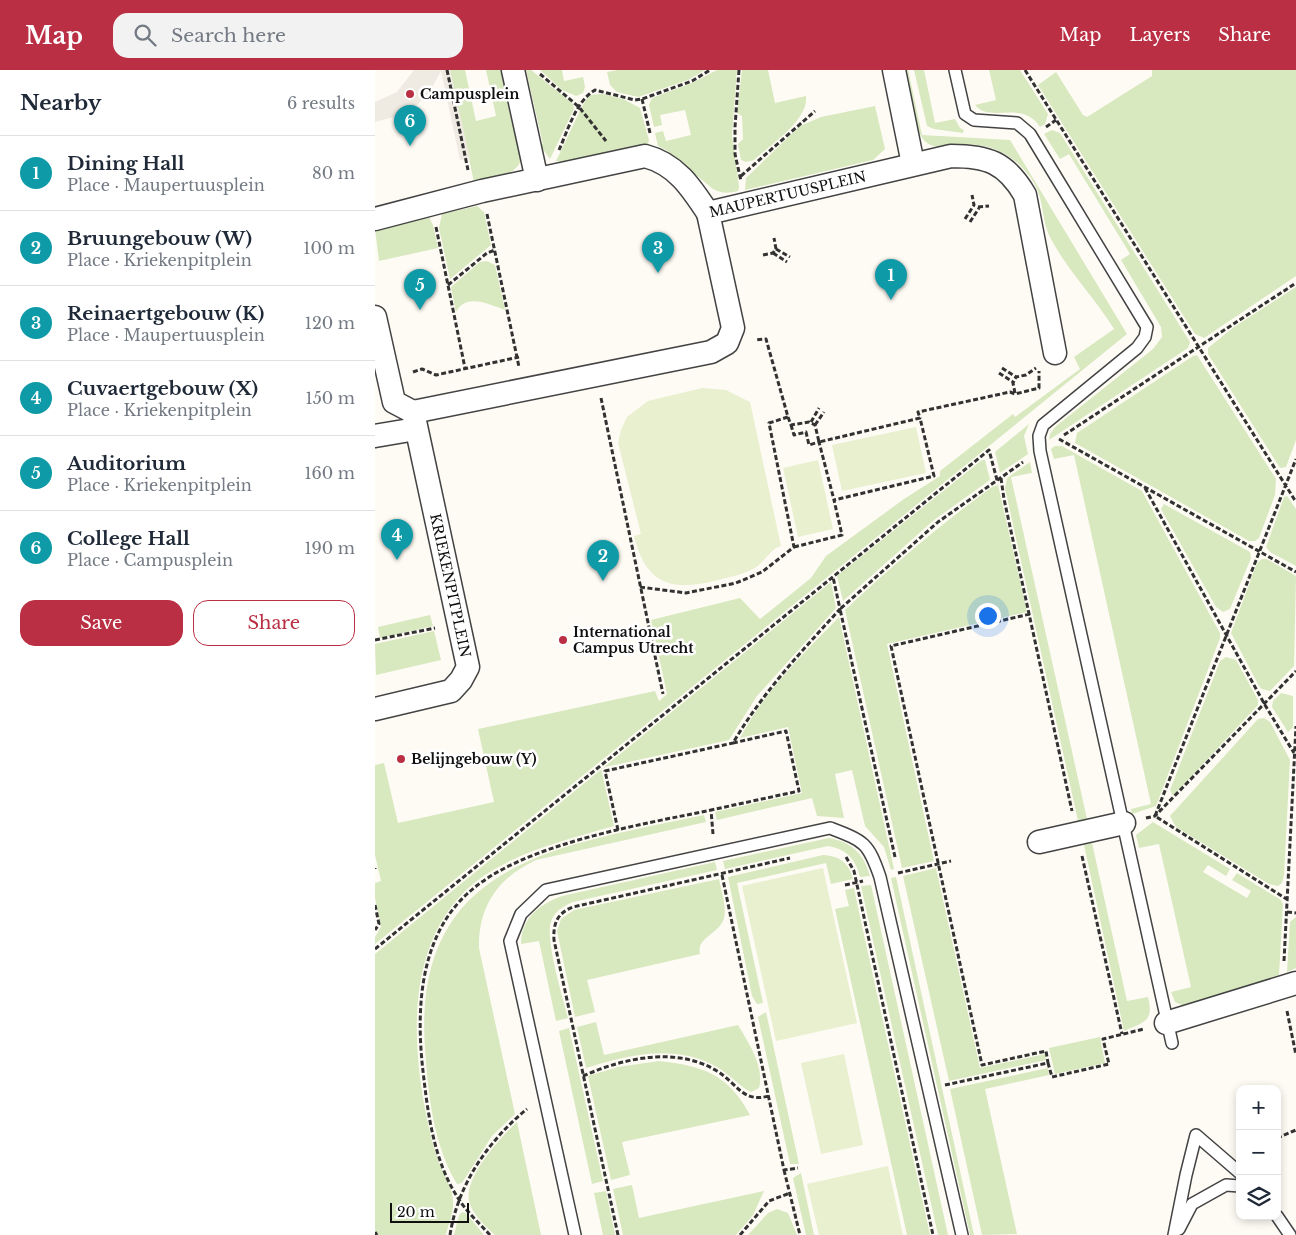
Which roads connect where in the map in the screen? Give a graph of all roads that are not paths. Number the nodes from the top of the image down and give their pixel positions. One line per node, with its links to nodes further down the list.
1 (513, 70): 5 (street)
2 (894, 70): 4 (street)
3 (955, 70): 13 (lane)
4 (913, 164): 6 (street, MAUPERTUUSPLEIN); 9 (street, MAUPERTUUSPLEIN)
5 (541, 178): 6 (street); 7 (street)
6 (708, 213): 10 (street, MAUPERTUUSPLEIN)
7 (375, 219)
8 (375, 317): 10 (street)
9 (1047, 359)
10 (415, 421): 11 (street); 12 (street, KRIEKENPITPLEIN)
11 (375, 436)
12 (375, 709)
13 (1124, 823): 14 (street); 16 (lane)
14 (1039, 842)
15 (1289, 985): 16 (street)
16 (1169, 1033)
17 (1236, 1170): 22 (lane)
18 (1236, 1186): 22 (lane)
19 (1280, 1220): 23 (lane)
20 (575, 1235): 21 (lane)
21 (963, 1235)
22 (1175, 1235)
23 (1290, 1235)

